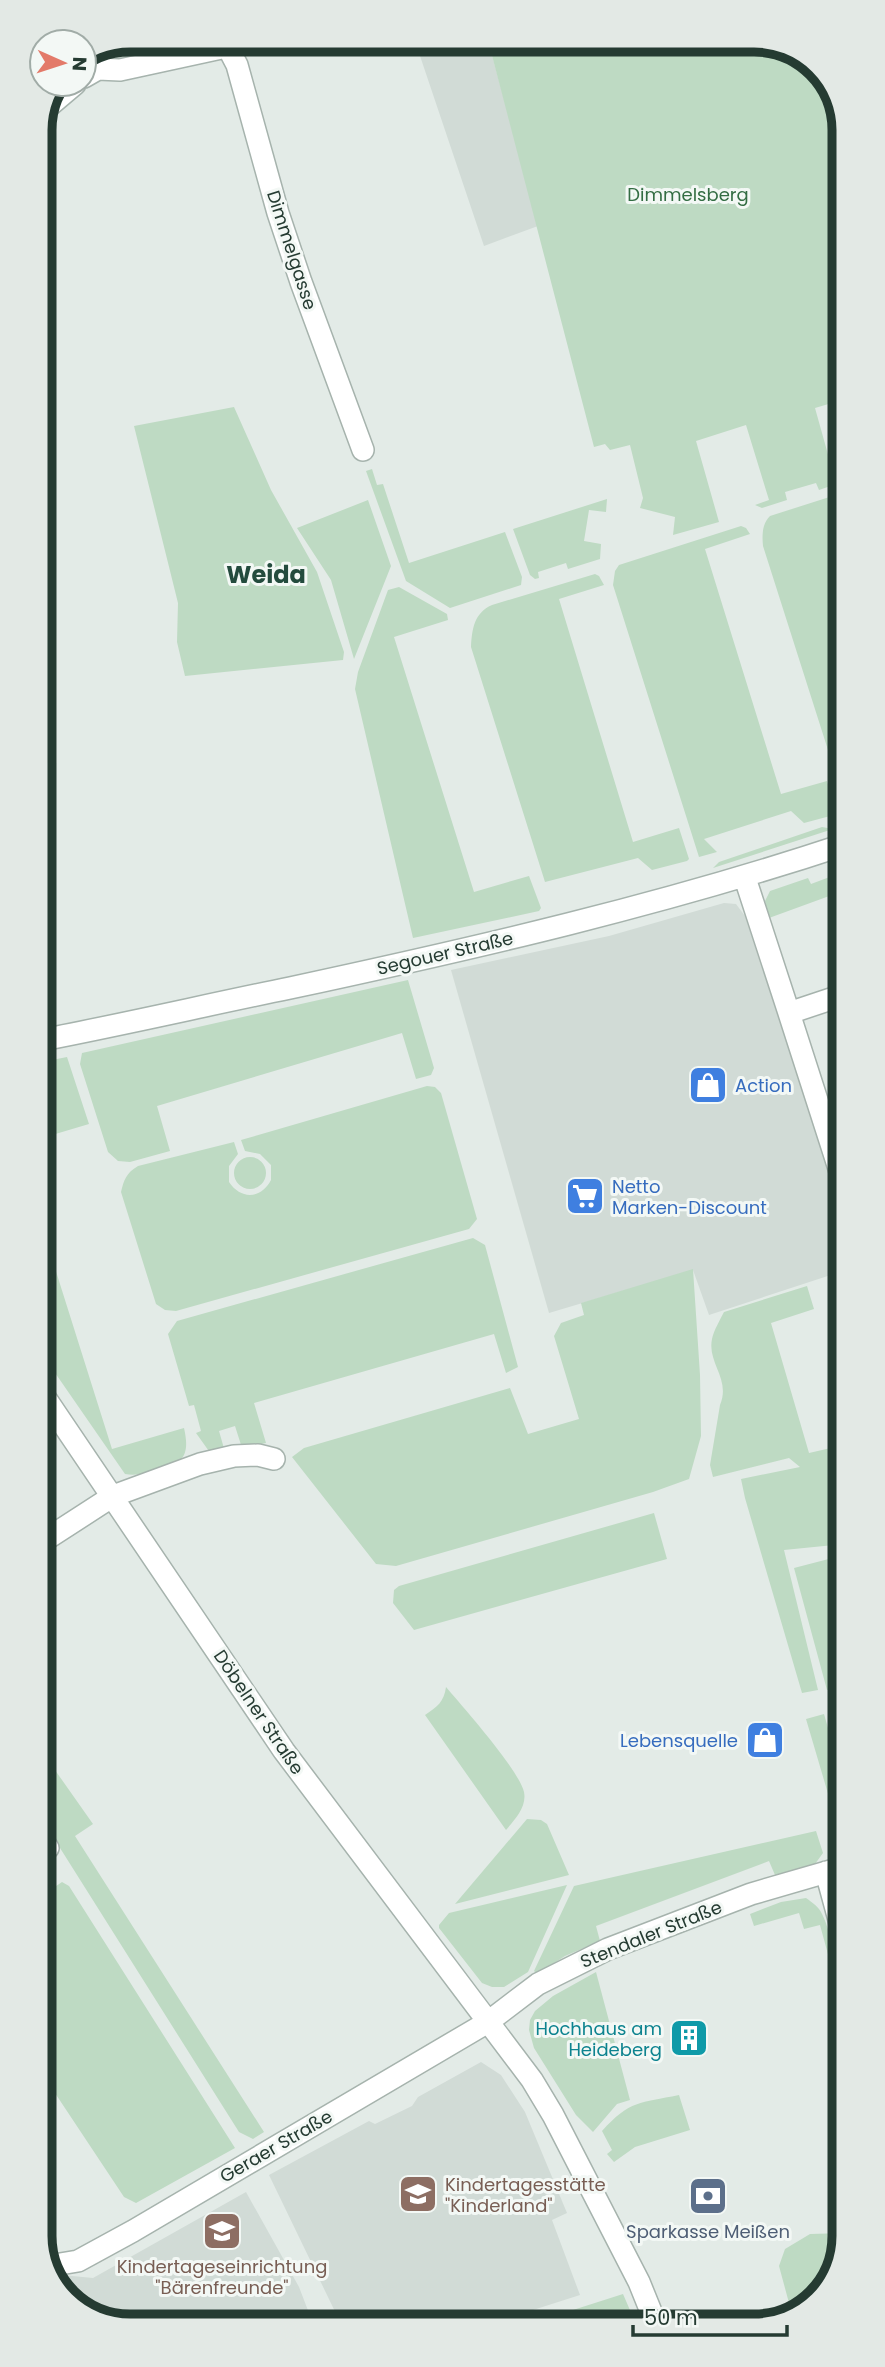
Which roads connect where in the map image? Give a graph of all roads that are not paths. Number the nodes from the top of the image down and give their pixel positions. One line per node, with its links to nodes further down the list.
1 (187, 53): 3 (street)
2 (231, 53): 4 (street, Dimmelgasse)
3 (98, 68)
4 (363, 450)
5 (832, 849): 6 (street, Segouer Straße)
6 (745, 878): 8 (street); 9 (street, Segouer Straße)
7 (832, 999): 8 (street)
8 (789, 1013): 10 (street)
9 (53, 1038)
10 (832, 1147)
11 (53, 1409): 13 (street, Döbelner Straße)
12 (274, 1459): 13 (street)
13 (113, 1496): 14 (street); 16 (street, Döbelner Straße)
14 (53, 1535)
15 (832, 1870): 16 (street, Stendaler Straße)
16 (488, 2022): 17 (street, Geraer Straße); 18 (street, Döbelner Straße)
17 (60, 2264)
18 (652, 2314)

